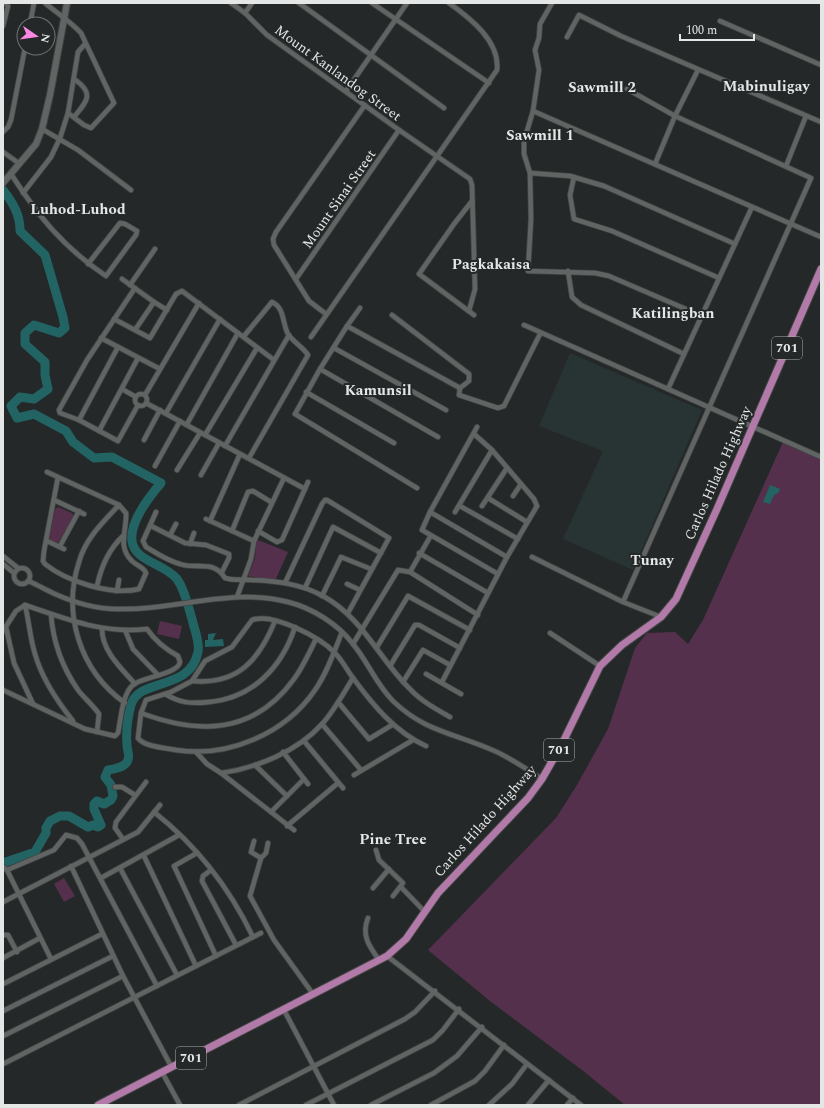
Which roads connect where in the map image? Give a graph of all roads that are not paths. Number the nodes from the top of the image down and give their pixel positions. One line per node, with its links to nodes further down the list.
1 (5, 3): 14 (street)
2 (34, 3): 13 (street)
3 (45, 3): 16 (street)
4 (67, 3): 16 (street)
5 (231, 3): 12 (street, Mount Kanlandog Street)
6 (252, 3): 12 (street)
7 (299, 3): 21 (street)
8 (372, 3): 15 (street)
9 (407, 3): 15 (street)
10 (449, 3): 26 (street)
11 (552, 3): 31 (street)
12 (245, 13): 28 (street, Mount Kanlandog Street)
13 (32, 16)
14 (4, 19): 18 (street)
15 (395, 19): 21 (street); 26 (street)
16 (64, 20): 20 (street); 37 (street)
17 (720, 21): 23 (street)
18 (3, 26)
19 (567, 38): 24 (street)
20 (85, 44): 25 (street); 35 (street)
21 (371, 54): 28 (street); 30 (street)
22 (23, 56): 39 (street)
23 (821, 65)
24 (698, 70): 33 (street); 34 (street)
25 (74, 79): 32 (street); 35 (street)
26 (489, 83): 42 (street)
27 (627, 89): 33 (street)
28 (346, 91): 29 (street, Mount Kanlandog Street)
29 (365, 105): 38 (street, Mount Kanlandog Street); 63 (street)
30 (444, 108)
31 (533, 110): 44 (street); 46 (street)
32 (68, 113): 35 (street); 40 (street)
33 (675, 116): 44 (street); 45 (street)
34 (806, 116): 36 (street); 45 (street)
35 (74, 117)
36 (821, 122)
37 (42, 129): 40 (street); 43 (street)
38 (399, 130): 42 (street, Mount Kanlandog Street); 63 (street, Mount Sinai Street)
39 (3, 132)
40 (60, 138): 50 (street); 51 (street)
41 (3, 152): 43 (street)
42 (436, 156): 52 (street, Mount Kanlandog Street); 71 (street)
43 (20, 164): 47 (street)
44 (655, 164): 53 (street)
45 (786, 166): 54 (street)
46 (530, 173): 48 (street); 60 (street)
47 (10, 174): 49 (street); 51 (street)
48 (574, 177): 56 (street); 61 (street)
49 (3, 183)
50 (131, 190)
51 (23, 193): 58 (street)
52 (472, 201): 70 (street); 70 (street)
53 (752, 207): 54 (street); 56 (street)
54 (792, 224): 55 (street); 102 (street)
55 (821, 237)
56 (735, 244): 61 (street)
57 (155, 249): 64 (street)
58 (88, 264): 58 (street)
59 (821, 269): 109 (main road, Carlos Hilado Highway / 701)
60 (568, 271): 74 (street); 89 (street)
61 (719, 278): 74 (street)
62 (122, 279): 64 (street)
63 (296, 280): 71 (street)
64 (130, 285): 65 (street)
65 (135, 288): 66 (street); 75 (street)
66 (154, 302): 69 (street); 79 (street)
67 (199, 303): 69 (street); 76 (street); 92 (street)
68 (360, 308): 77 (street)
69 (167, 310): 79 (street)
70 (469, 311): 73 (street)
71 (326, 314): 84 (street)
72 (392, 315): 94 (street)
73 (474, 315)
74 (702, 316): 89 (street)
75 (114, 319): 79 (street); 85 (street)
76 (220, 319): 80 (street); 105 (street)
77 (348, 326): 88 (street); 94 (street)
78 (524, 326): 81 (street)
79 (135, 330)
80 (238, 333): 83 (street); 108 (street)
81 (540, 334): 94 (street); 96 (street)
82 (288, 335): 83 (street); 91 (street); 122 (street)
83 (244, 336): 87 (street)
84 (311, 337)
85 (101, 338): 86 (street); 106 (street)
86 (118, 347): 90 (street); 106 (street)
87 (257, 348): 91 (street); 112 (street)
88 (334, 348): 93 (street); 104 (street)
89 (684, 354): 96 (street)
90 (138, 358): 92 (street); 95 (street)
91 (274, 360): 118 (street)
92 (160, 369): 98 (street)
93 (320, 369): 97 (street); 114 (street)
94 (460, 388)
95 (122, 389): 99 (street); 111 (street)
96 (668, 389): 102 (street)
97 (306, 392): 117 (street); 132 (street)
98 (145, 395): 99 (street); 100 (street)
99 (136, 396): 101 (street)
100 (146, 403): 101 (street); 103 (street)
101 (138, 405): 111 (street)
102 (709, 408): 109 (street); 185 (street)
103 (160, 410): 105 (street); 115 (street)
104 (446, 410)
105 (166, 413): 107 (street)
106 (79, 420): 111 (street)
107 (180, 421): 108 (street); 123 (street)
108 (187, 424): 112 (street)
109 (754, 426): 121 (street); 190 (main road, Carlos Hilado Highway / 701)
110 (477, 427): 113 (street)
111 (99, 432)
112 (202, 434): 116 (street); 125 (street)
113 (474, 434): 119 (street); 143 (street)
114 (438, 437)
115 (144, 440)
116 (219, 443): 118 (street); 127 (street)
117 (394, 443)
118 (225, 446): 120 (street)
119 (492, 450): 124 (street); 139 (street)
120 (240, 454): 122 (street); 150 (street)
121 (821, 457)
122 (249, 458): 129 (street)
123 (155, 466)
124 (507, 468): 131 (street); 135 (street)
125 (177, 470)
126 (46, 472): 128 (street)
127 (201, 475)
128 (58, 477): 136 (street); 138 (street)
129 (284, 478): 133 (street); 137 (street)
130 (308, 482): 133 (street)
131 (521, 484): 134 (street); 146 (street)
132 (417, 488)
133 (305, 489): 149 (street)
134 (513, 496)
135 (488, 498): 140 (street); 146 (street)
136 (54, 500): 141 (street); 156 (street)
137 (271, 502): 149 (street); 150 (street)
138 (119, 505): 153 (street); 174 (street)
139 (460, 506): 144 (street); 155 (street)
140 (482, 506)
141 (79, 511): 145 (street); 156 (street)
142 (156, 512): 148 (street)
143 (430, 512): 154 (street); 162 (street)
144 (455, 512)
145 (84, 514)
146 (527, 522): 155 (street)
147 (176, 524): 152 (street)
148 (150, 526): 152 (street); 167 (street)
149 (258, 531): 157 (street)
150 (232, 532): 157 (street)
151 (194, 533): 158 (street)
152 (170, 535): 158 (street)
153 (123, 536): 177 (street); 180 (street)
154 (430, 537): 160 (street); 170 (street)
155 (518, 539): 162 (street)
156 (48, 541): 174 (street)
157 (254, 541): 171 (street)
158 (190, 544): 167 (street)
159 (380, 553): 166 (street); 175 (street); 178 (street)
160 (420, 553): 168 (street); 181 (street)
161 (3, 556): 165 (street)
162 (507, 557): 170 (street)
163 (532, 557): 185 (street)
164 (3, 564): 169 (street)
165 (18, 568): 169 (street); 173 (street)
166 (371, 569): 179 (street); 182 (street)
167 (222, 572): 171 (street)
168 (410, 572): 189 (street); 197 (street)
169 (14, 573): 173 (street)
170 (498, 574): 181 (street)
171 (242, 579): 175 (street); 183 (street)
172 (120, 580): 180 (street)
173 (28, 581): 184 (street)
174 (75, 581): 177 (street); 184 (street)
175 (285, 583): 178 (street)
176 (347, 584): 179 (street)
177 (97, 586): 180 (street)
178 (304, 588): 182 (street)
179 (360, 590): 187 (street)
180 (117, 591)
181 (488, 593): 189 (street)
182 (322, 596): 187 (street)
183 (237, 597): 184 (street); 199 (street)
184 (72, 601): 192 (street)
185 (623, 602): 190 (street)
186 (25, 605): 188 (street); 194 (street); 224 (street)
187 (348, 613): 197 (street)
188 (51, 614): 192 (street); 227 (street)
189 (478, 615): 198 (street)
190 (661, 617): 208 (main road, Carlos Hilado Highway / 701)
191 (275, 621): 193 (street); 212 (street); 212 (street)
192 (74, 622): 195 (street); 220 (street)
193 (296, 627): 201 (street); 217 (street)
194 (5, 629): 221 (street)
195 (102, 629): 196 (street); 215 (street)
196 (125, 630): 209 (street); 209 (street)
197 (362, 630): 202 (street); 203 (street)
198 (470, 630): 203 (street); 204 (street)
199 (342, 632): 202 (street); 205 (street)
200 (550, 633): 208 (street)
201 (316, 639): 205 (street); 222 (street)
202 (353, 644): 238 (street)
203 (377, 647): 207 (street)
204 (460, 648): 206 (street); 207 (street)
205 (335, 652): 211 (street); 231 (street)
206 (450, 665): 213 (street); 214 (street)
207 (390, 666): 213 (street)
208 (600, 666): 238 (main road, Carlos Hilado Highway / 701)
209 (158, 674): 215 (street)
210 (426, 674): 214 (street)
211 (353, 678): 219 (street); 226 (street)
212 (192, 681): 217 (street)
213 (403, 682): 223 (street)
214 (442, 682): 218 (street)
215 (135, 684): 220 (street)
216 (3, 690): 221 (street)
217 (165, 694): 222 (street)
218 (461, 694)
219 (338, 702): 225 (street); 226 (street)
220 (125, 703): 227 (street)
221 (33, 704): 224 (street)
222 (141, 713): 231 (street)
223 (450, 717)
224 (75, 723): 227 (street)
225 (322, 724): 229 (street); 234 (street)
226 (392, 725): 228 (street)
227 (97, 732)
228 (413, 740): 230 (street); 234 (street)
229 (304, 741): 232 (street); 240 (street)
230 (426, 746)
231 (196, 752): 235 (street)
232 (283, 752): 233 (street); 237 (street)
233 (256, 765): 235 (street); 245 (street)
234 (361, 770): 236 (street)
235 (222, 773): 248 (street)
236 (354, 775)
237 (304, 779): 241 (street); 245 (street)
238 (542, 779): 271 (main road, Carlos Hilado Highway / 701)
239 (146, 782): 244 (street)
240 (338, 783): 243 (street); 249 (street)
241 (308, 784)
242 (115, 787): 244 (street)
243 (343, 788)
244 (135, 795): 252 (street)
245 (287, 796): 248 (street)
246 (160, 805): 247 (street)
247 (154, 812): 251 (street); 252 (street)
248 (271, 812): 249 (street)
249 (287, 826): 250 (street)
250 (294, 830)
251 (179, 835): 256 (street); 257 (street)
252 (123, 839): 258 (street)
253 (254, 841): 259 (street)
254 (268, 843): 259 (street)
255 (376, 850): 263 (street)
256 (197, 853): 264 (street); 281 (street)
257 (144, 856): 262 (street); 286 (street)
258 (89, 857): 260 (street); 261 (street); 265 (street)
259 (261, 858): 292 (street)
260 (71, 866): 268 (street); 274 (street)
261 (5, 868): 268 (street)
262 (120, 868): 265 (street); 287 (street)
263 (389, 869): 266 (street); 267 (street)
264 (211, 870): 276 (street); 278 (street)
265 (101, 878): 290 (street)
266 (401, 887): 269 (street); 271 (street)
267 (373, 888)
268 (18, 894): 270 (street); 277 (street)
269 (393, 896)
270 (3, 902)
271 (424, 911): 282 (main road, Carlos Hilado Highway / 701)
272 (368, 918): 285 (street)
273 (261, 933): 276 (street)
274 (102, 934): 280 (street); 284 (street)
275 (3, 935): 279 (street)
276 (253, 937): 278 (street)
277 (40, 938): 279 (street); 284 (street)
278 (236, 945): 281 (street)
279 (17, 952): 283 (street)
280 (113, 956): 288 (street); 296 (street)
281 (216, 956): 286 (street)
282 (387, 956): 285 (main road, Carlos Hilado Highway / 701); 291 (street)
283 (3, 958)
284 (51, 959): 289 (street)
285 (379, 960): 292 (main road, Carlos Hilado Highway / 701)
286 (196, 966): 287 (street)
287 (177, 975): 290 (street)
288 (123, 976): 293 (street); 298 (street)
289 (3, 984)
290 (157, 986): 293 (street)
291 (435, 991): 294 (street); 302 (street)
292 (313, 994): 295 (main road, Carlos Hilado Highway / 701)
293 (134, 998): 300 (street); 303 (street)
294 (458, 1009): 297 (street); 306 (street)
295 (284, 1010): 302 (street); 303 (main road, Carlos Hilado Highway / 701)
296 (3, 1011)
297 (482, 1027): 299 (street); 313 (street)
298 (3, 1036)
299 (504, 1045): 301 (street); 314 (street)
300 (3, 1064)
301 (527, 1064): 305 (street); 315 (street)
302 (314, 1067): 306 (street); 310 (street)
303 (172, 1068): 304 (main road, Carlos Hilado Highway / 701)
304 (162, 1072): 308 (main road, Carlos Hilado Highway / 701); 309 (street)
305 (549, 1080): 307 (street); 316 (street)
306 (328, 1094): 311 (street); 312 (street)
307 (572, 1098): 317 (street); 318 (street)
308 (98, 1105)
309 (180, 1105)
310 (239, 1105)
311 (306, 1105)
312 (334, 1105)
313 (371, 1105)
314 (431, 1105)
315 (489, 1105)
316 (528, 1105)
317 (567, 1105)
318 (582, 1105)

